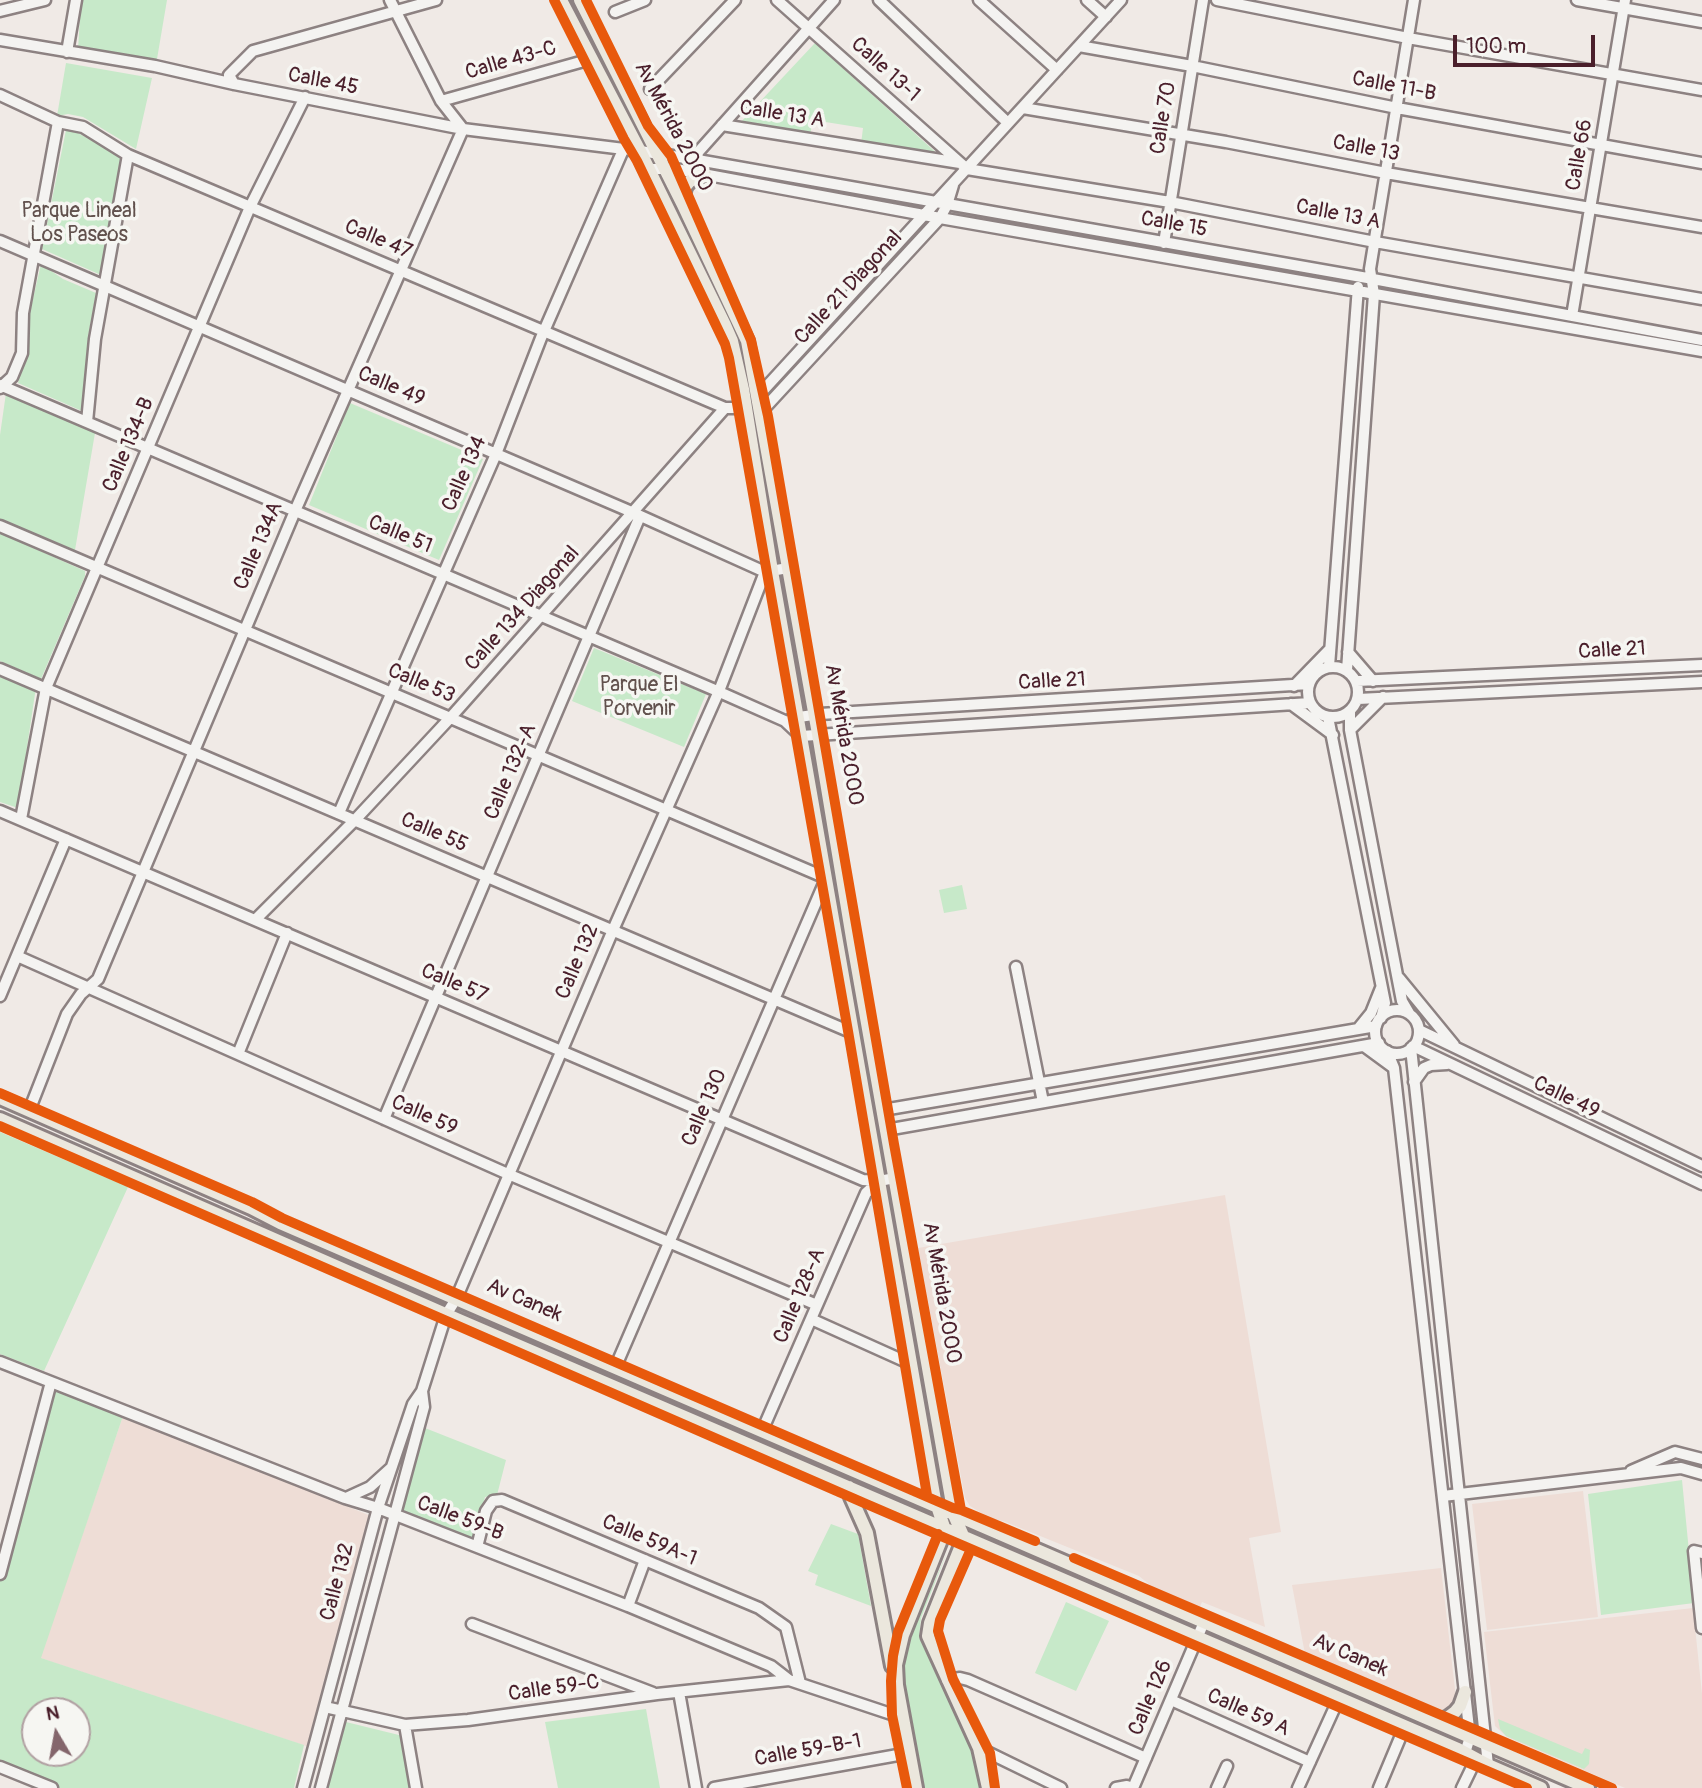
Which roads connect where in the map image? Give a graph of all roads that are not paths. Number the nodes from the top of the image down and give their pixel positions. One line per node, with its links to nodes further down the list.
1 (45, 0): 20 (street)
2 (76, 0): 29 (street)
3 (390, 0): 21 (street)
4 (436, 0): 21 (street)
5 (561, 0): 30 (main road)
6 (580, 0): 51 (main road)
7 (646, 0): 22 (street)
8 (735, 0): 35 (street)
9 (777, 0): 25 (street, Calle 13-1)
10 (834, 0): 25 (street)
11 (879, 0): 43 (street)
12 (979, 0): 32 (street)
13 (1087, 0): 23 (street)
14 (1121, 0): 23 (street, Calle 21 Diagonal)
15 (1203, 0): 31 (street, Calle 70)
16 (1217, 0): 26 (street)
17 (1414, 0): 26 (street)
18 (1577, 0): 19 (street)
19 (1624, 4): 24 (street); 33 (street, Calle 66)
20 (0, 11)
21 (397, 12): 34 (street); 39 (street)
22 (615, 12)
23 (1106, 17): 28 (street, Calle 21 Diagonal)
24 (1702, 22)
25 (809, 29): 44 (street); 54 (street, Calle 13-1)
26 (1408, 38): 33 (street); 41 (street)
27 (0, 40): 29 (street, Calle 45)
28 (1079, 46): 31 (street, Calle 11-B); 32 (street, Calle 21 Diagonal)
29 (67, 52): 34 (street, Calle 45)
30 (591, 59): 39 (street, Calle 43-C); 49 (main road)
31 (1192, 66): 41 (street, Calle 11-B); 46 (street, Calle 70)
32 (1057, 70): 40 (street, Calle 21 Diagonal)
33 (1613, 74): 36 (street); 47 (street, Calle 66)
34 (232, 80): 38 (street, Calle 45)
35 (650, 89)
36 (1702, 90)
37 (0, 95): 42 (street, Calle 47)
38 (305, 97): 45 (street, Calle 45); 64 (street, Calle 134-B)
39 (441, 101): 45 (street)
40 (1023, 108): 43 (street, Calle 21 Diagonal); 46 (street, Calle 13)
41 (1396, 108): 47 (street, Calle 11-B); 57 (street)
42 (58, 122): 50 (street, Calle 47); 72 (street)
43 (1008, 123): 54 (street, Calle 21 Diagonal)
44 (722, 125): 52 (street); 54 (street, Calle 13 A)
45 (463, 129): 48 (street, Calle 45); 73 (street, Calle 134A)
46 (1181, 134): 57 (street, Calle 13); 60 (street, Calle 70)
47 (1601, 144): 53 (street, Calle 11-B); 65 (street, Calle 66)
48 (623, 150): 49 (street, Calle 45); 82 (street, Calle 134)
49 (640, 151): 51 (street, Calle 15); 55 (main road)
50 (128, 155): 64 (street, Calle 47); 76 (street)
51 (658, 155): 52 (street, Calle 15); 56 (main road)
52 (692, 159): 62 (street, Calle 15)
53 (1702, 163)
54 (963, 166): 59 (street, Calle 21 Diagonal); 60 (street, Calle 13 A)
55 (649, 169): 56 (street, Calle 15); 89 (main road)
56 (665, 169): 58 (street, Calle 15); 61 (main road)
57 (1386, 173): 65 (street, Calle 13); 70 (street)
58 (705, 174): 61 (main road); 66 (street, Calle 15)
59 (954, 183): 62 (street, Calle 21 Diagonal); 63 (street, Calle 21 Diagonal)
60 (1170, 202): 70 (street, Calle 13 A); 71 (street, Calle 70)
61 (682, 203): 87 (main road)
62 (933, 203): 63 (street, Calle 15); 66 (street, Calle 21 Diagonal)
63 (947, 205): 67 (street, Calle 21 Diagonal); 71 (street, Calle 15)
64 (250, 207): 73 (street, Calle 47); 81 (street, Calle 134-B)
65 (1590, 207): 68 (street, Calle 13); 75 (street, Calle 66)
66 (923, 214): 67 (street, Calle 15); 87 (street, Calle 21 Diagonal)
67 (940, 218): 77 (street, Calle 15); 90 (street, Calle 21 Diagonal)
68 (1702, 227)
69 (0, 241): 72 (street, Calle 49)
70 (1375, 242): 74 (street); 75 (street, Calle 13 A)
71 (1164, 243): 74 (street, Calle 15)
72 (35, 256): 76 (street, Calle 49); 85 (street)
73 (400, 270): 82 (street, Calle 47); 86 (street, Calle 134A)
74 (1369, 275): 77 (street); 78 (street); 80 (street, Calle 15)
75 (1579, 276): 79 (street, Calle 13 A); 80 (street, Calle 66)
76 (106, 286): 81 (street, Calle 49); 91 (street)
77 (1356, 291): 78 (street, Calle 15); 94 (street)
78 (1374, 294): 84 (street, Calle 15); 95 (street)
79 (1702, 299)
80 (1572, 316): 83 (street, Calle 15)
81 (198, 327): 86 (street, Calle 49); 92 (street, Calle 134-B)
82 (545, 332): 88 (street, Calle 47); 93 (street, Calle 134)
83 (1702, 340)
84 (1702, 351)
85 (0, 386): 91 (street, Calle 51)
86 (348, 389): 93 (street, Calle 49); 96 (street, Calle 134A)
87 (758, 396): 90 (main road)
88 (724, 408): 89 (street, Calle 47); 97 (street, Calle 134 Diagonal)
89 (746, 408): 101 (main road)
90 (761, 412): 100 (main road)
91 (87, 422): 92 (street, Calle 51)
92 (149, 449): 96 (street, Calle 51); 99 (street, Calle 134-B)
93 (496, 454): 97 (street, Calle 49); 102 (street, Calle 134)
94 (1343, 476): 95 (street); 106 (street)
95 (1361, 479): 107 (street)
96 (295, 511): 102 (street, Calle 51); 104 (street, Calle 134A)
97 (637, 514): 101 (street, Calle 49); 103 (street, Calle 134 Diagonal); 105 (street, Calle 132-A)
98 (0, 526): 99 (street, Calle 53)
99 (97, 568): 104 (street, Calle 53); 118 (street, Calle 134-B)
100 (788, 568): 101 (street); 128 (main road)
101 (768, 571): 120 (street, Calle 132); 132 (main road)
102 (442, 573): 103 (street, Calle 51); 121 (street, Calle 134)
103 (543, 616): 105 (street, Calle 51); 130 (street, Calle 134 Diagonal)
104 (245, 631): 121 (street, Calle 53); 137 (street, Calle 134A)
105 (590, 636): 120 (street, Calle 51); 138 (street, Calle 132-A)
106 (1330, 649): 108 (street); 117 (street)
107 (1348, 652): 111 (street); 114 (street)
108 (1329, 666): 111 (street); 116 (street)
109 (1702, 666): 112 (street, Calle 21)
110 (0, 669): 118 (street, Calle 55)
111 (1347, 670): 113 (street)
112 (1563, 673): 114 (street, Calle 21); 119 (street)
113 (1357, 681): 114 (street, Calle 21); 123 (street)
114 (1373, 681)
115 (1702, 682): 119 (street, Calle 21)
116 (1309, 684): 117 (street, Calle 21); 125 (street)
117 (1294, 685): 124 (street, Calle 21)
118 (46, 688): 137 (street, Calle 55); 142 (street, Calle 134-B)
119 (1563, 690): 122 (street, Calle 21)
120 (719, 691): 132 (street, Calle 51); 139 (street, Calle 132)
121 (390, 692): 130 (street, Calle 53); 141 (street, Calle 134)
122 (1383, 697): 123 (street, Calle 21); 133 (street)
123 (1358, 699): 127 (street)
124 (1066, 700): 128 (street, Calle 21); 131 (street)
125 (1310, 703): 126 (street, Calle 21); 129 (street)
126 (1291, 704): 131 (street, Calle 21); 136 (street)
127 (1350, 711): 129 (street); 133 (street)
128 (815, 715): 132 (street, Calle 21); 134 (main road)
129 (1328, 717): 136 (street)
130 (451, 718): 138 (street, Calle 53); 143 (street, Calle 134 Diagonal)
131 (1067, 718): 134 (street, Calle 21)
132 (791, 719): 135 (main road)
133 (1350, 730): 145 (street)
134 (818, 734): 135 (street, Calle 21); 148 (main road)
135 (801, 736): 150 (main road)
136 (1334, 736): 146 (street)
137 (193, 750): 141 (street, Calle 55); 147 (street, Calle 134A)
138 (539, 755): 139 (street, Calle 53); 149 (street, Calle 132-A)
139 (665, 809): 150 (street, Calle 53); 152 (street, Calle 132)
140 (0, 811): 142 (street, Calle 57)
141 (339, 813): 143 (street, Calle 55)
142 (21, 819): 144 (street, Calle 57)
143 (355, 820): 149 (street, Calle 55); 151 (street, Calle 134 Diagonal)
144 (66, 839): 147 (street, Calle 57); 154 (street)
145 (1375, 862): 146 (street); 156 (street)
146 (1359, 865): 157 (street)
147 (143, 872): 151 (street, Calle 57); 158 (street, Calle 134A)
148 (841, 876): 150 (street); 179 (main road)
149 (488, 877): 152 (street, Calle 55); 160 (street, Calle 132-A)
150 (826, 878): 161 (street, Calle 130); 166 (main road)
151 (255, 919): 153 (street, Calle 57)
152 (613, 930): 161 (street, Calle 55); 171 (street, Calle 132)
153 (287, 933): 160 (street, Calle 57); 172 (street)
154 (17, 956): 158 (street, Calle 59); 159 (street)
155 (1016, 967): 176 (street)
156 (1398, 976): 162 (street); 170 (street)
157 (1382, 987): 163 (street); 164 (street)
158 (89, 989): 172 (street, Calle 59); 180 (street, Calle 134A)
159 (0, 996)
160 (436, 997): 171 (street, Calle 57); 183 (street, Calle 132-A)
161 (774, 999): 166 (street, Calle 55); 184 (street, Calle 130)
162 (1409, 1013): 163 (street); 165 (street)
163 (1378, 1022): 164 (street); 168 (street)
164 (1357, 1029): 176 (street)
165 (1419, 1030): 169 (street); 170 (street, Calle 49)
166 (853, 1032): 190 (main road)
167 (1364, 1046): 168 (street); 174 (street); 178 (street)
168 (1383, 1047): 169 (street); 174 (street)
169 (1412, 1047): 173 (street, Calle 49); 175 (street)
170 (1456, 1048): 181 (street, Calle 49)
171 (561, 1051): 184 (street, Calle 57); 188 (street, Calle 132)
172 (238, 1055): 183 (street, Calle 59)
173 (1451, 1064): 175 (street); 186 (street, Calle 49)
174 (1394, 1068): 194 (street)
175 (1414, 1082): 193 (street)
176 (1039, 1083): 178 (street); 179 (street)
177 (0, 1098): 180 (main road)
178 (1043, 1102): 185 (street)
179 (883, 1110): 185 (main road)
180 (29, 1111): 195 (main road)
181 (1599, 1115): 186 (street); 187 (street, Calle 49)
182 (0, 1119): 196 (main road)
183 (384, 1119): 188 (street, Calle 59)
184 (720, 1119): 190 (street, Calle 57); 192 (street, Calle 130)
185 (886, 1130): 189 (main road)
186 (1590, 1130): 191 (street, Calle 49)
187 (1702, 1166)
188 (508, 1174): 192 (street, Calle 59); 197 (street, Calle 132)
189 (895, 1178): 190 (street, Calle 57); 220 (main road)
190 (879, 1181): 198 (street, Calle 128-A); 204 (main road)
191 (1702, 1184)
192 (669, 1241): 198 (street, Calle 59); 205 (street, Calle 130)
193 (1434, 1264): 194 (street); 214 (street)
194 (1417, 1266): 215 (street)
195 (407, 1277): 196 (main road); 197 (main road)
196 (400, 1293): 199 (main road)
197 (456, 1299): 199 (street, Calle 132); 201 (main road)
198 (817, 1306): 200 (street, Calle 128-A)
199 (446, 1315): 202 (main road); 207 (street, Calle 132)
200 (811, 1319): 204 (street); 208 (street, Calle 128-A)
201 (534, 1332): 202 (main road); 205 (main road)
202 (527, 1349): 213 (main road)
203 (0, 1362): 206 (street, Calle 59-B)
204 (911, 1364): 217 (main road)
205 (615, 1367): 208 (main road)
206 (51, 1381): 216 (street, Calle 59-B); 226 (street)
207 (422, 1391): 210 (street, Calle 132); 219 (street, Calle 132)
208 (762, 1432): 217 (main road)
209 (1702, 1459): 212 (street)
210 (391, 1468): 216 (street); 218 (street, Calle 132)
211 (1702, 1474): 212 (street)
212 (1619, 1477): 214 (street)
213 (849, 1487): 221 (main road); 234 (main road)
214 (1459, 1494): 215 (street); 247 (street)
215 (1443, 1496): 236 (street)
216 (345, 1498): 218 (street, Calle 59-B)
217 (937, 1507): 220 (main road); 221 (main road)
218 (378, 1508): 219 (street, Calle 59-B); 240 (street, Calle 132)
219 (394, 1514): 223 (street, Calle 59-B); 241 (street, Calle 132)
220 (954, 1515): 222 (main road); 228 (main road)
221 (945, 1530): 222 (main road); 234 (main road)
222 (964, 1538): 231 (main road); 232 (main road)
223 (477, 1547): 225 (street, Calle 59A-1); 227 (street, Calle 59-B)
224 (1698, 1552): 230 (street)
225 (645, 1560): 227 (street); 233 (street, Calle 59A-1)
226 (0, 1574)
227 (628, 1606): 233 (street, Calle 59-B)
228 (1204, 1622): 231 (street, Calle 126); 243 (main road)
229 (472, 1624): 237 (street)
230 (1702, 1628)
231 (1198, 1638): 238 (main road); 239 (street, Calle 126)
232 (947, 1681): 248 (main road); 251 (street)
233 (794, 1682): 235 (street, Calle 59-C); 242 (street, Calle 59-B)
234 (897, 1685): 242 (main road)
235 (679, 1692): 237 (street, Calle 59-C); 260 (street)
236 (1465, 1692): 243 (main road); 246 (street)
237 (657, 1695): 244 (street, Calle 59-C)
238 (1339, 1698): 245 (main road); 252 (street)
239 (1171, 1700): 251 (street, Calle 126); 252 (street, Calle 59 A)
240 (325, 1707): 241 (street, Calle 59-C); 257 (street, Calle 132)
241 (341, 1712): 244 (street, Calle 59-C); 258 (street, Calle 132)
242 (903, 1718): 249 (main road)
243 (1434, 1721): 246 (main road)
244 (405, 1725): 259 (street)
245 (1405, 1726): 250 (main road); 269 (street)
246 (1471, 1737): 247 (main road); 250 (street)
247 (1487, 1744): 253 (street); 272 (main road)
248 (979, 1748): 263 (main road); 264 (street)
249 (909, 1753): 261 (street, Calle 59-B-1); 262 (main road)
250 (1470, 1756): 253 (main road); 270 (street)
251 (1146, 1758): 266 (street, Calle 126)
252 (1310, 1762): 268 (street)
253 (1488, 1765): 271 (main road)
254 (1227, 1766): 267 (street)
255 (0, 1767): 256 (street)
256 (52, 1788)
257 (303, 1788)
258 (321, 1788)
259 (416, 1788)
260 (696, 1788)
261 (714, 1788)
262 (915, 1788)
263 (988, 1788)
264 (1061, 1788)
265 (1116, 1788): 266 (street)
266 (1132, 1788)
267 (1217, 1788)
268 (1298, 1788)
269 (1379, 1788)
270 (1462, 1788)
271 (1541, 1788)
272 (1588, 1788)

